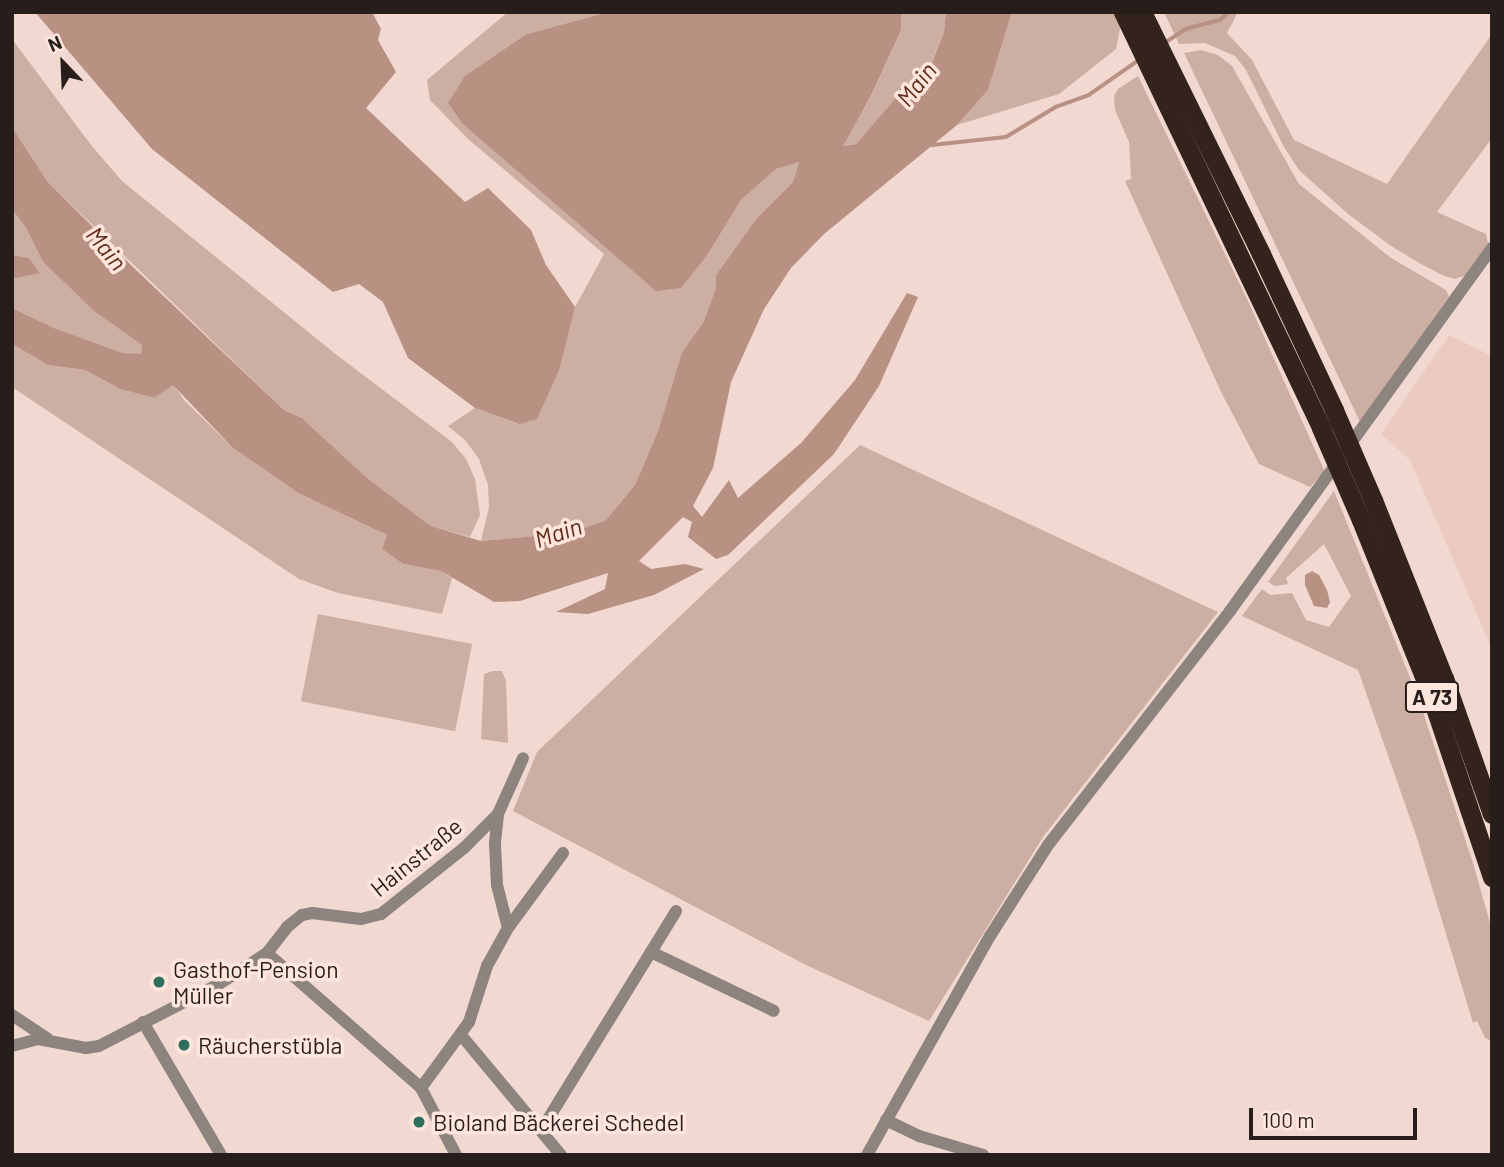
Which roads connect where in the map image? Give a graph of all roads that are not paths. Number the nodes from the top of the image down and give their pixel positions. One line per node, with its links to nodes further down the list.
1 (1123, 12): 3 (highway, A 73)
2 (1142, 12): 3 (highway, A 73)
3 (1175, 98): 7 (highway, A 73, bridge); 9 (highway, A 73, bridge)
4 (1492, 248): 21 (street)
5 (523, 758): 6 (street, Hainstraße)
6 (498, 814): 11 (street); 13 (street, Hainstraße)
7 (1492, 814)
8 (563, 853): 11 (street)
9 (1492, 877)
10 (676, 911): 12 (street)
11 (508, 928): 17 (street)
12 (650, 952): 14 (street); 22 (street)
13 (267, 953): 16 (street, Hainstraße); 20 (street)
14 (774, 1011)
15 (12, 1015): 18 (street)
16 (143, 1022): 18 (street, Hainstraße); 23 (street)
17 (461, 1035): 20 (street); 22 (street)
18 (48, 1039): 19 (street)
19 (12, 1046)
20 (421, 1088): 24 (street)
21 (886, 1120): 26 (street); 27 (street)
22 (542, 1129): 25 (street)
23 (221, 1155)
24 (456, 1155)
25 (561, 1155)
26 (867, 1155)
27 (983, 1155)

